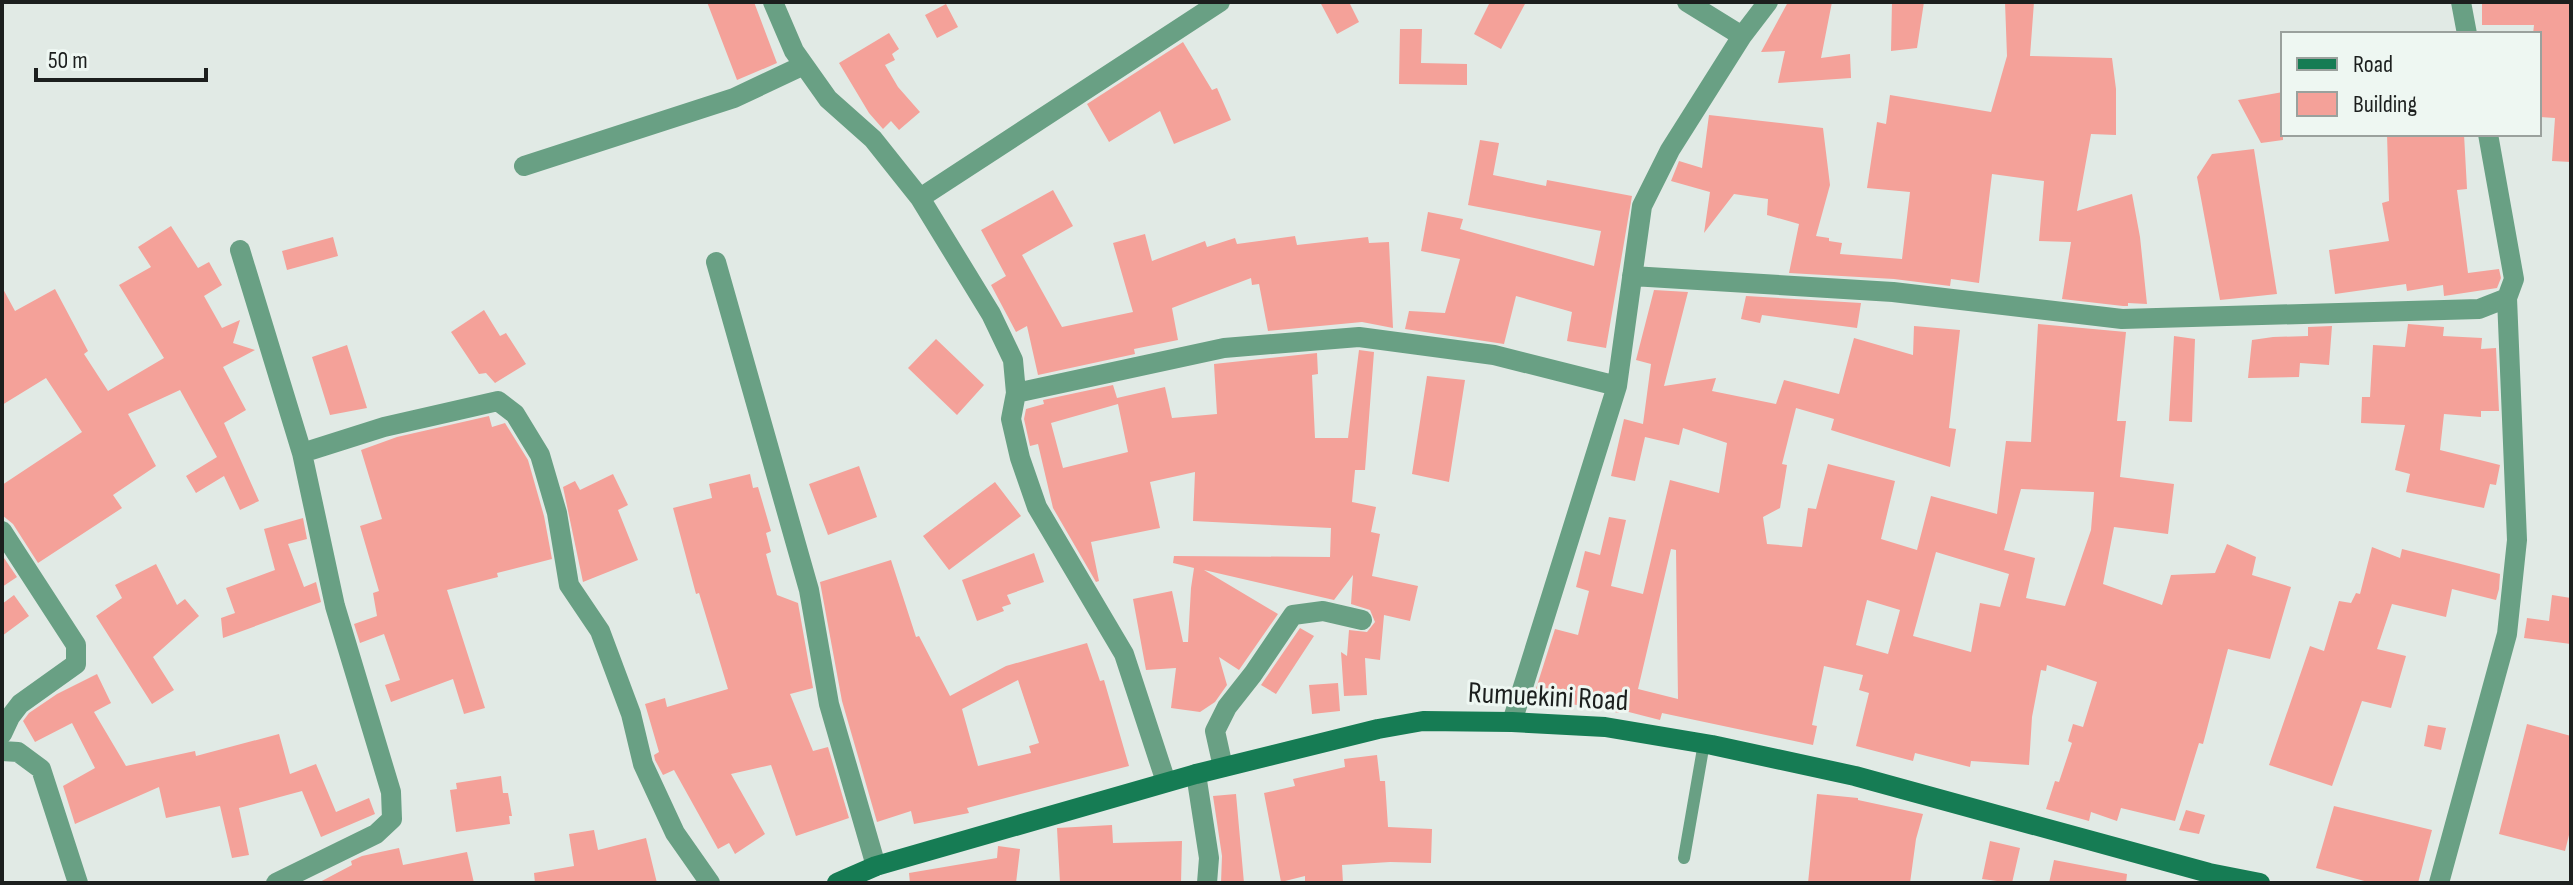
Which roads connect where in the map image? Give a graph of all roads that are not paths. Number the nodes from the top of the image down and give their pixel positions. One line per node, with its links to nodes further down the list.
1 (773, 2): 8 (street)
2 (1220, 2): 11 (street)
3 (1687, 2): 7 (street)
4 (1768, 2): 7 (street)
5 (2461, 2): 6 (street)
6 (2467, 32)
7 (1742, 36): 14 (street)
8 (804, 65): 10 (street); 11 (street)
9 (2488, 136): 15 (street)
10 (524, 166)
11 (920, 198): 17 (street)
12 (240, 250): 18 (street)
13 (716, 262): 29 (street)
14 (1632, 276): 15 (street); 16 (street)
15 (2507, 298): 36 (street)
16 (1617, 386): 17 (street); 21 (street)
17 (1016, 393): 27 (street)
18 (302, 453): 31 (street); 32 (street)
19 (2, 531): 22 (street)
20 (1362, 620): 25 (street)
21 (1512, 722): 23 (street, Rumuekini Road); 25 (street, Rumuekini Road)
22 (2, 734)
23 (1704, 743): 28 (lane); 35 (street, Rumuekini Road)
24 (2, 751): 30 (street)
25 (1223, 767): 26 (street, Rumuekini Road)
26 (1196, 774): 27 (street, Rumuekini Road); 34 (street)
27 (1166, 782): 29 (street, Rumuekini Road)
28 (1684, 858)
29 (876, 866): 33 (street, Rumuekini Road)
30 (78, 883)
31 (276, 883)
32 (710, 883)
33 (837, 883)
34 (1207, 883)
35 (2260, 883)
36 (2439, 883)

